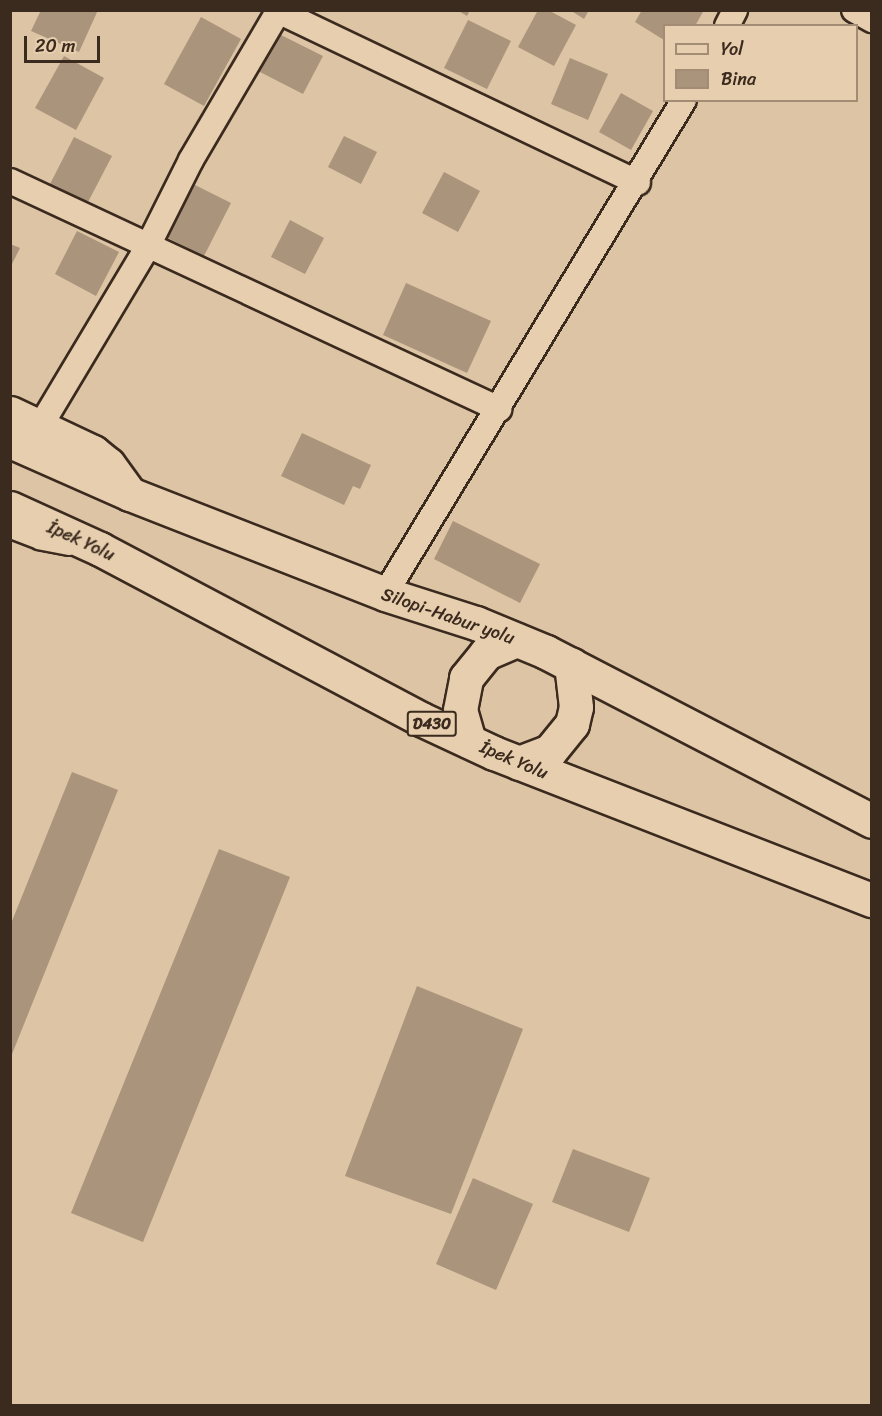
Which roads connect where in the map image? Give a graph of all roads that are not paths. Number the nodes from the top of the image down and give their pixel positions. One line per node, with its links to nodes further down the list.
1 (735, 10): 5 (street)
2 (854, 10): 4 (street)
3 (278, 11): 8 (street); 9 (street)
4 (872, 20)
5 (728, 24)
6 (683, 102): 8 (street)
7 (10, 181): 9 (street)
8 (638, 183): 10 (street)
9 (148, 246): 10 (street); 12 (street)
10 (499, 409): 16 (street)
11 (10, 413): 12 (main road, Silopi-Habur yolu)
12 (26, 439): 16 (main road, Silopi-Habur yolu)
13 (10, 508): 15 (main road, İpek Yolu / D430)
14 (10, 531): 15 (lane)
15 (100, 549): 19 (main road, İpek Yolu / D430)
16 (385, 594): 17 (main road, Silopi-Habur yolu)
17 (516, 640): 18 (main road, Silopi-Habur yolu); 19 (main road)
18 (571, 664): 20 (main road); 21 (main road, Silopi-Habur yolu)
19 (469, 741): 20 (main road, İpek Yolu / D430)
20 (519, 763): 22 (main road, İpek Yolu / D430)
21 (872, 820)
22 (872, 900)

